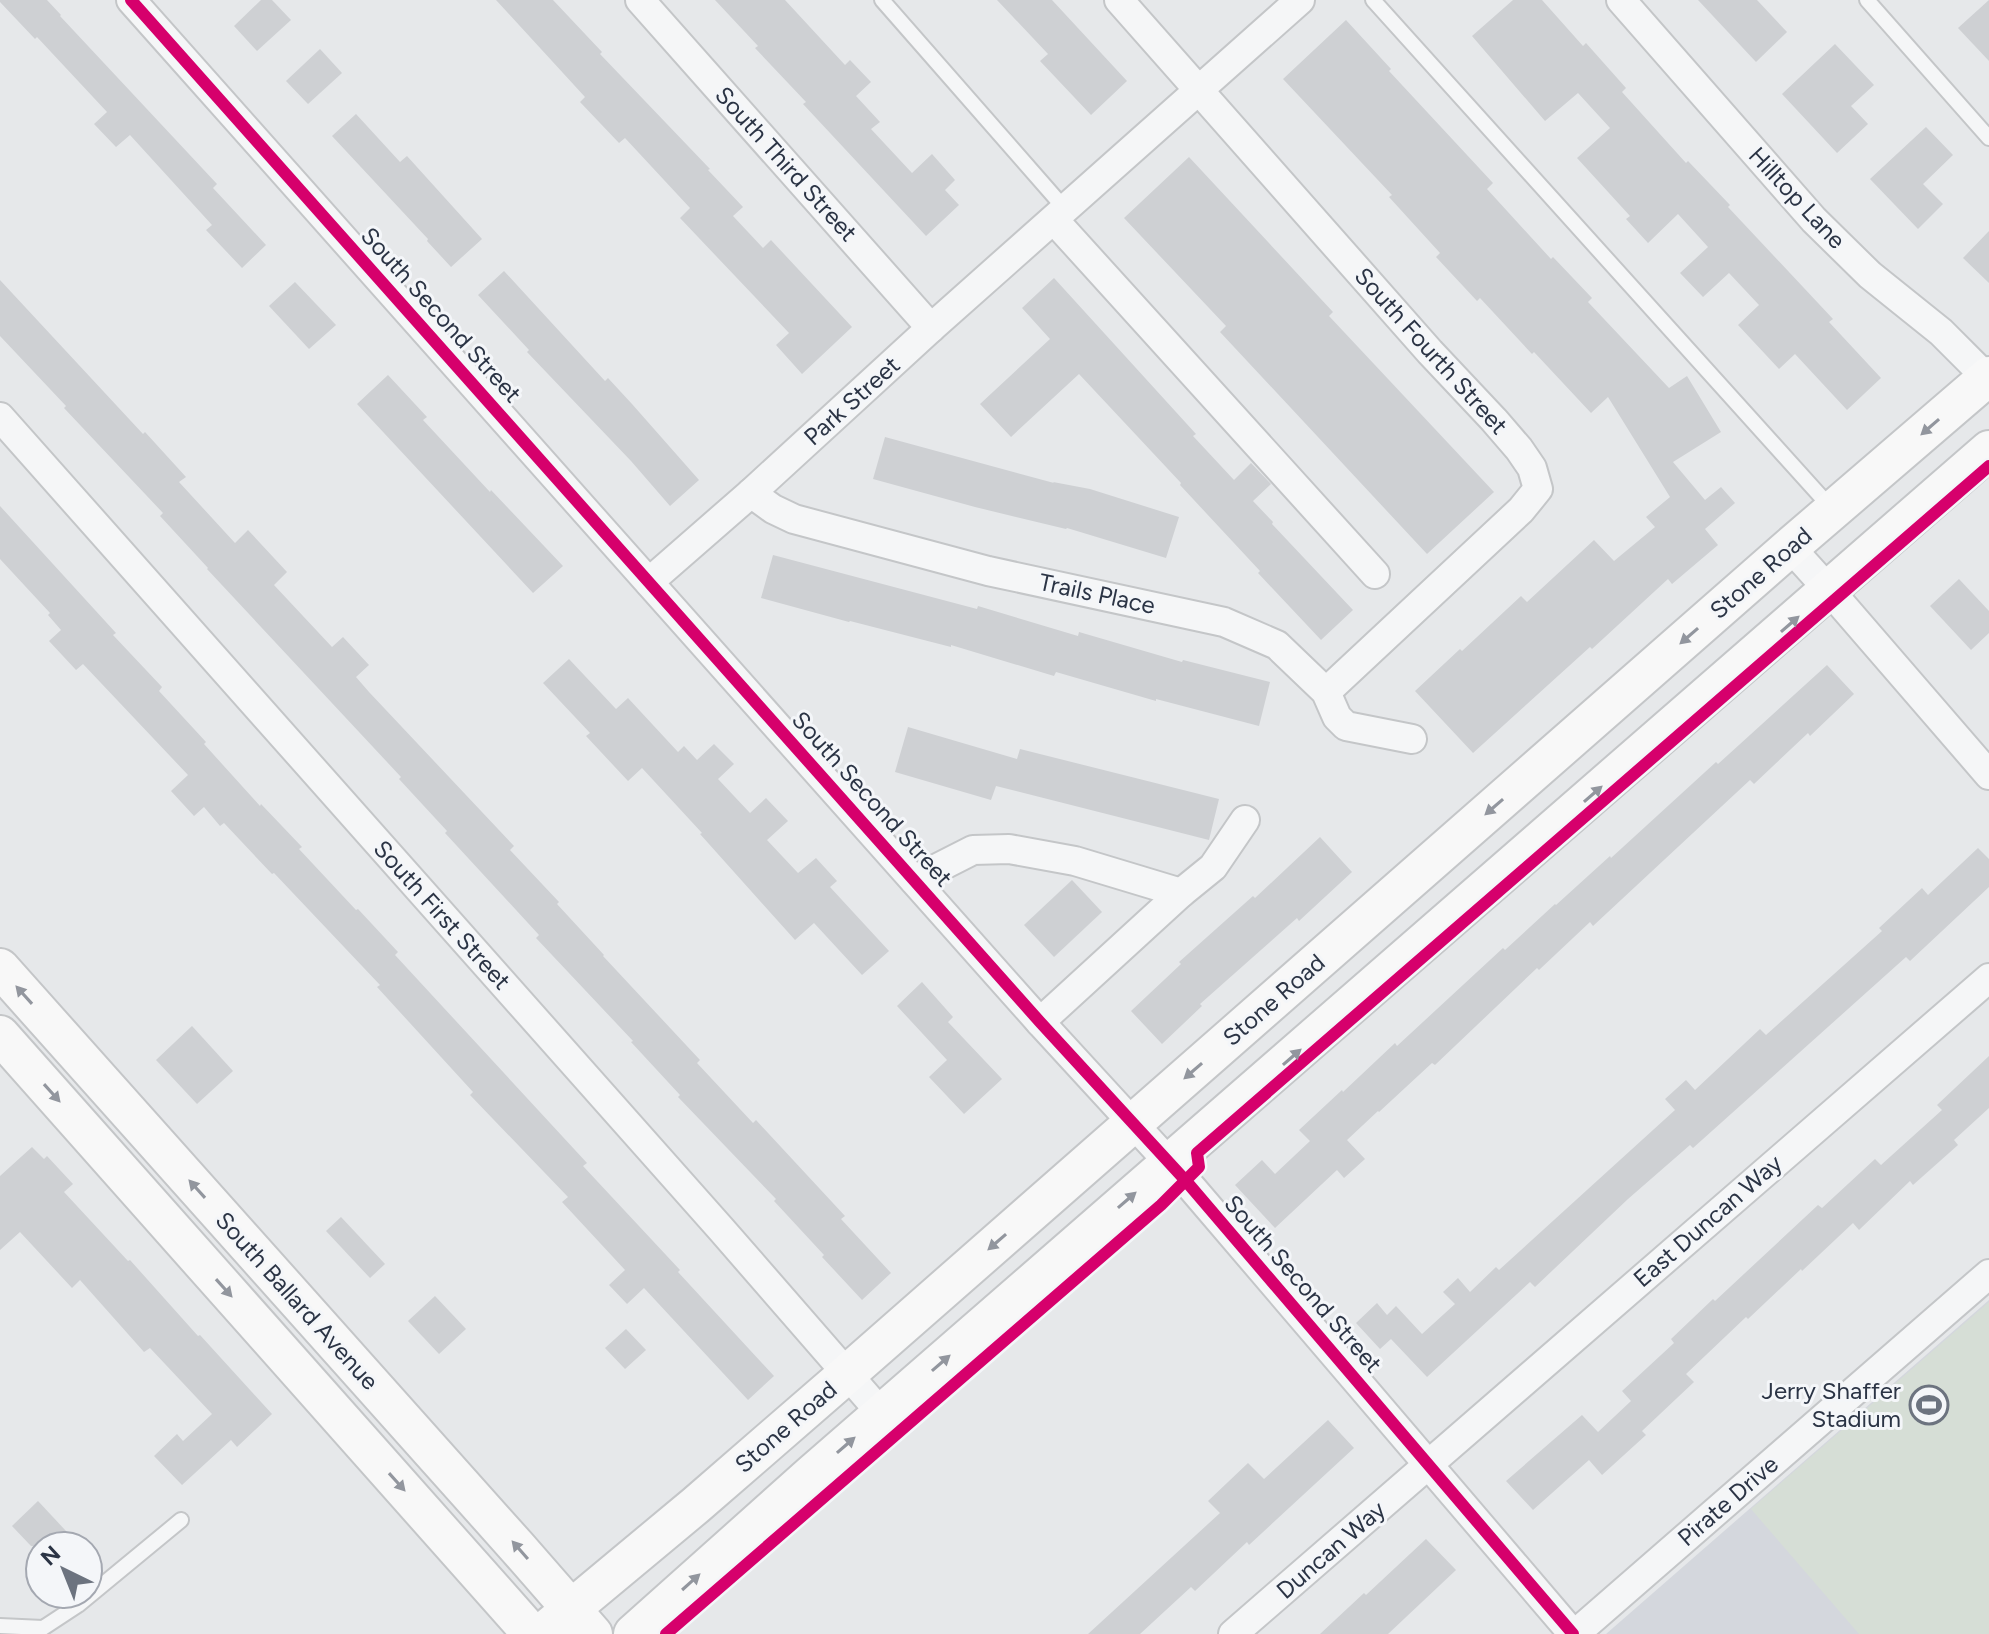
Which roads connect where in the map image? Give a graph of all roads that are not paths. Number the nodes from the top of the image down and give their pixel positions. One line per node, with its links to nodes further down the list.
1 (131, 0): 20 (street, South Second Street)
2 (640, 0): 12 (street, South Third Street)
3 (882, 0): 11 (lane)
4 (1119, 0): 9 (street, South Fourth Street)
5 (1300, 0): 9 (street, Park Street)
6 (1373, 0): 17 (lane)
7 (1621, 0): 13 (street, Hilltop Lane)
8 (1867, 0): 10 (lane)
9 (1200, 91): 11 (street, Park Street); 22 (street, South Fourth Street)
10 (1989, 138)
11 (1060, 215): 12 (street, Park Street); 19 (street)
12 (931, 328): 16 (street, Park Street)
13 (1988, 378): 17 (main road, Stone Road, one-way to 17)
14 (0, 417): 35 (street, South First Street)
15 (1989, 450): 21 (main road)
16 (751, 493): 20 (street, Park Street); 22 (street, Trails Place)
17 (1833, 510): 18 (main road, Stone Road)
18 (1790, 547): 21 (street); 32 (main road, Stone Road, one-way to 32)
19 (1375, 574)
20 (649, 582): 26 (street, South Second Street)
21 (1828, 590): 24 (street); 33 (main road, one-way to 21)
22 (1326, 692): 23 (street, Trails Place)
23 (1412, 739)
24 (1989, 775)
25 (1245, 820): 27 (street)
26 (914, 880): 27 (street); 30 (street, South Second Street)
27 (1181, 893): 30 (street)
28 (0, 968): 40 (main road, South Ballard Avenue, one-way to 28)
29 (1989, 978): 37 (street, East Duncan Way)
30 (1040, 1022): 32 (street, South Second Street)
31 (0, 1035): 40 (main road, South Ballard Avenue, one-way to 40)
32 (1134, 1124): 33 (street, South Second Street); 35 (main road, Stone Road, one-way to 35)
33 (1169, 1163): 36 (main road, one-way to 33); 37 (street, South Second Street)
34 (1989, 1274): 43 (street, Pirate Drive)
35 (847, 1374): 36 (street, South First Street); 40 (main road, Stone Road)
36 (882, 1414): 41 (main road, one-way to 36)
37 (1429, 1465): 42 (street, Duncan Way); 43 (street, South Second Street)
38 (181, 1520): 39 (lane)
39 (0, 1626)
40 (559, 1626)
41 (633, 1634)
42 (1233, 1634)
43 (1574, 1634)

